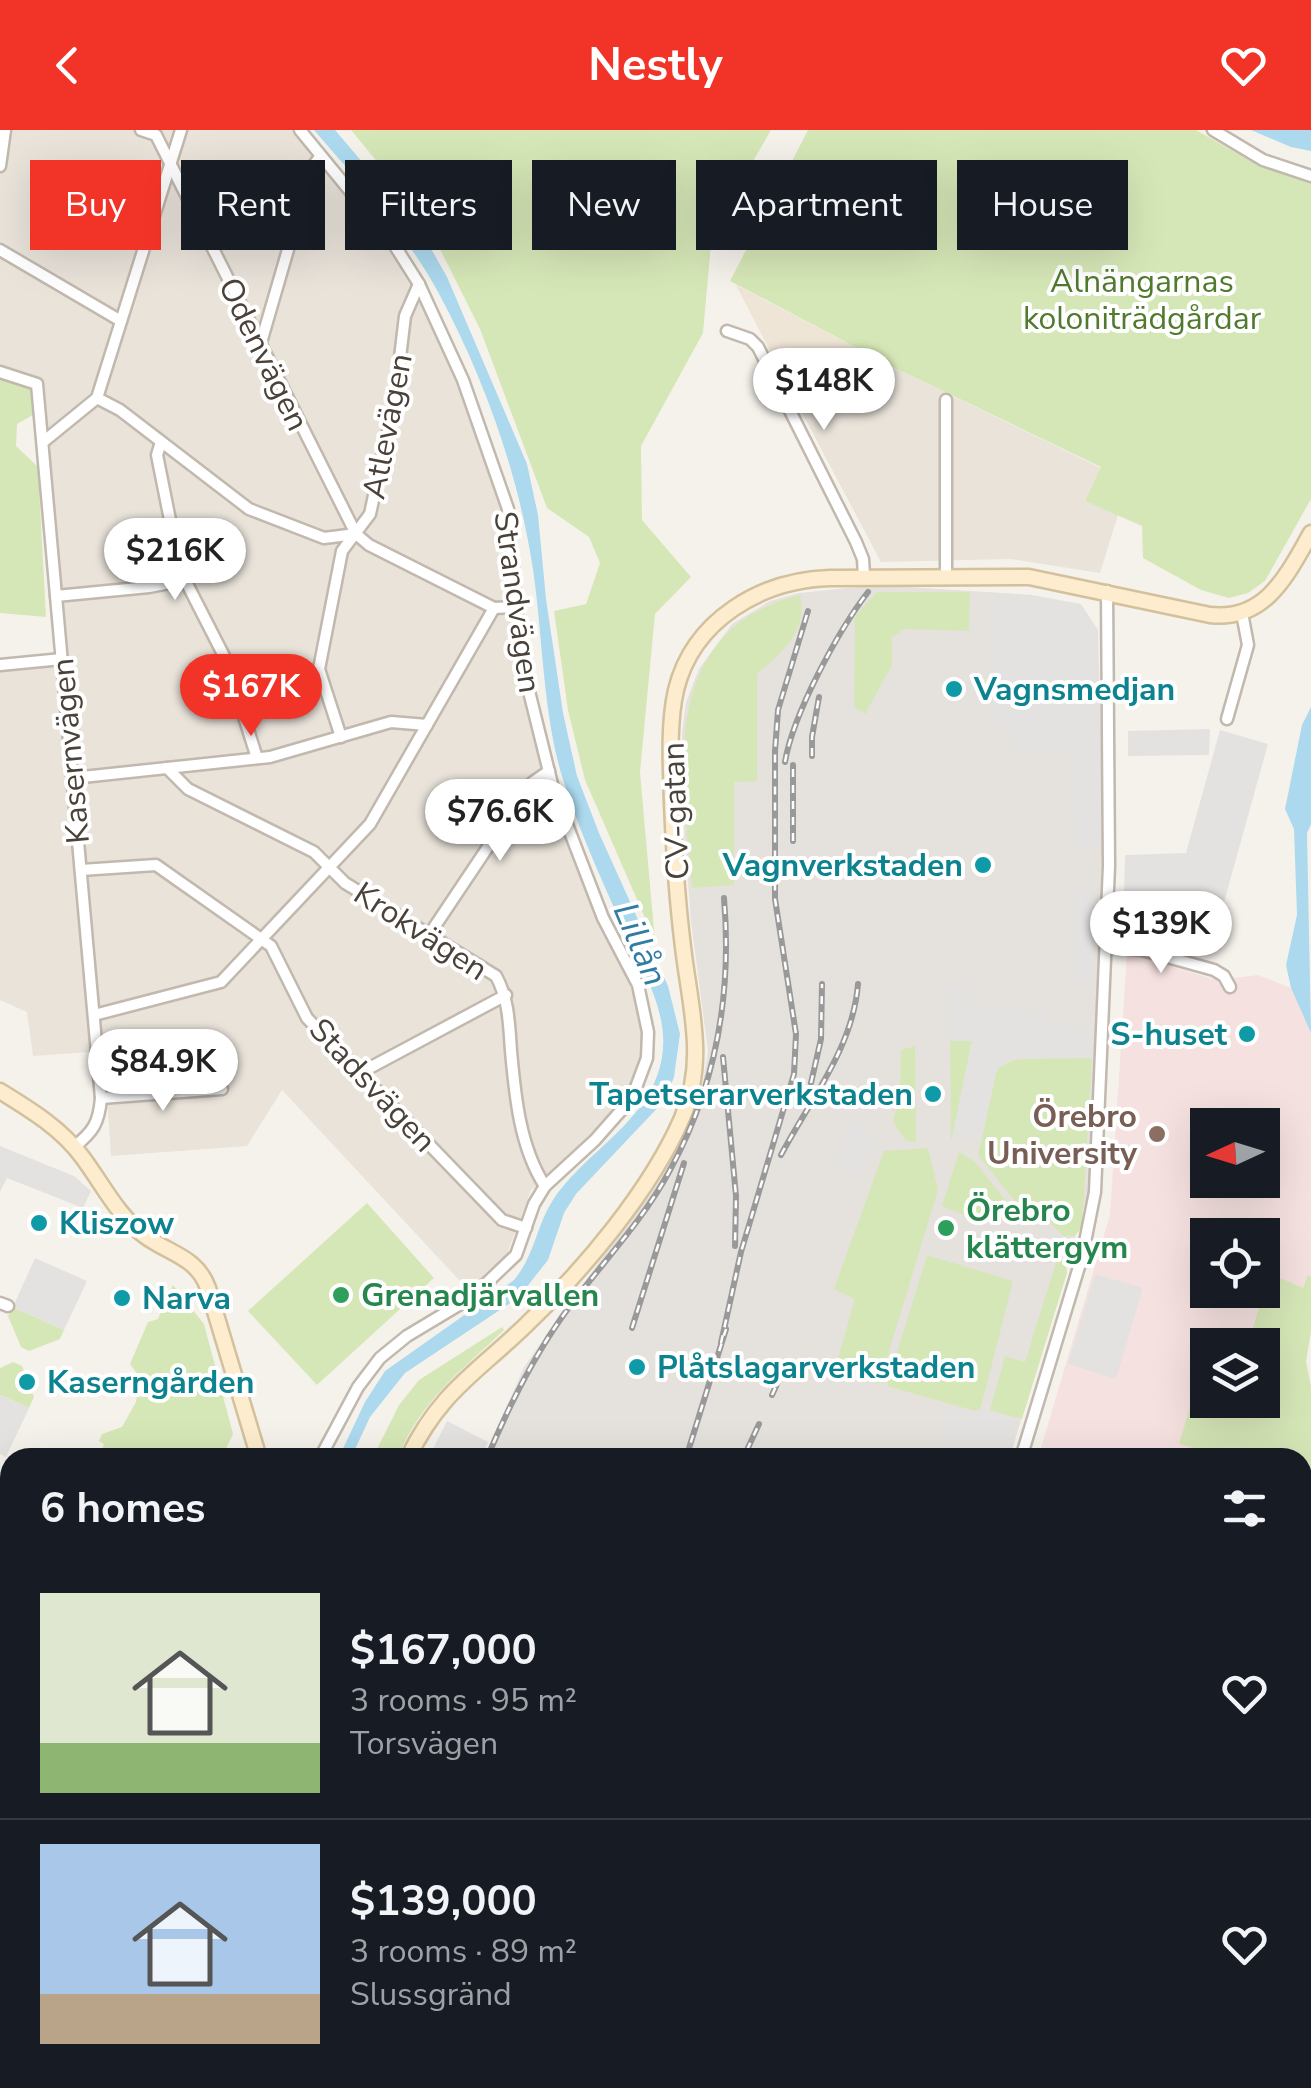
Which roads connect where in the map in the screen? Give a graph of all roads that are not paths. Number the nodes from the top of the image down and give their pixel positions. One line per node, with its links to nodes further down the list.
1 (5, 130): 8 (street)
2 (140, 130): 7 (street, Odenvägen)
3 (182, 130): 7 (street)
4 (300, 130): 6 (street, Strandvägen)
5 (1213, 130): 9 (street)
6 (321, 156): 11 (street, Strandvägen); 14 (street)
7 (171, 164): 12 (street); 14 (street, Odenvägen)
8 (0, 166)
9 (1311, 176)
10 (0, 250): 12 (street)
11 (419, 284): 21 (street, Atlevägen); 27 (street, Strandvägen)
12 (120, 322): 16 (street)
13 (728, 330): 23 (street)
14 (260, 346): 21 (street, Odenvägen)
15 (0, 372): 18 (street, Kasernvägen)
16 (97, 398): 18 (street); 19 (street)
17 (946, 400): 22 (street)
18 (42, 442): 26 (street, Kasernvägen)
19 (161, 442): 21 (street); 24 (street)
20 (1311, 533): 29 (street)
21 (356, 534): 28 (street); 34 (street, Atlevägen)
22 (946, 576): 23 (street, CV-gatan); 25 (street, CV-gatan)
23 (864, 577): 56 (street, CV-gatan)
24 (185, 580): 26 (street); 35 (street)
25 (1107, 591): 29 (street, CV-gatan); 43 (street)
26 (56, 596): 30 (street, Kasernvägen)
27 (516, 607): 28 (street); 37 (street, Strandvägen)
28 (494, 608): 33 (street)
29 (1242, 613): 32 (street)
30 (62, 659): 31 (street); 38 (street, Kasernvägen)
31 (0, 665)
32 (1227, 720)
33 (427, 725): 34 (street); 39 (street)
34 (341, 737): 35 (street)
35 (257, 758): 36 (street)
36 (167, 768): 38 (street); 39 (street, Krokvägen)
37 (549, 771): 41 (street); 52 (street, Strandvägen)
38 (72, 778): 40 (street, Kasernvägen)
39 (330, 867): 41 (street, Krokvägen); 42 (street)
40 (81, 870): 42 (street, Stadsvägen); 46 (street, Kasernvägen)
41 (430, 935): 45 (street, Krokvägen)
42 (262, 940): 46 (street); 47 (street, Stadsvägen)
43 (1107, 947): 44 (street); 57 (street)
44 (1230, 987)
45 (506, 994): 47 (street); 52 (street, Krokvägen)
46 (94, 1015): 50 (street, Kasernvägen)
47 (360, 1073): 53 (street, Stadsvägen)
48 (222, 1090): 50 (street)
49 (0, 1091): 51 (street)
50 (102, 1098): 51 (street)
51 (74, 1148): 54 (street)
52 (545, 1186): 53 (street, Strandvägen)
53 (526, 1228): 55 (street, Strandvägen)
54 (256, 1448)
55 (325, 1448)
56 (413, 1448)
57 (1024, 1448)

